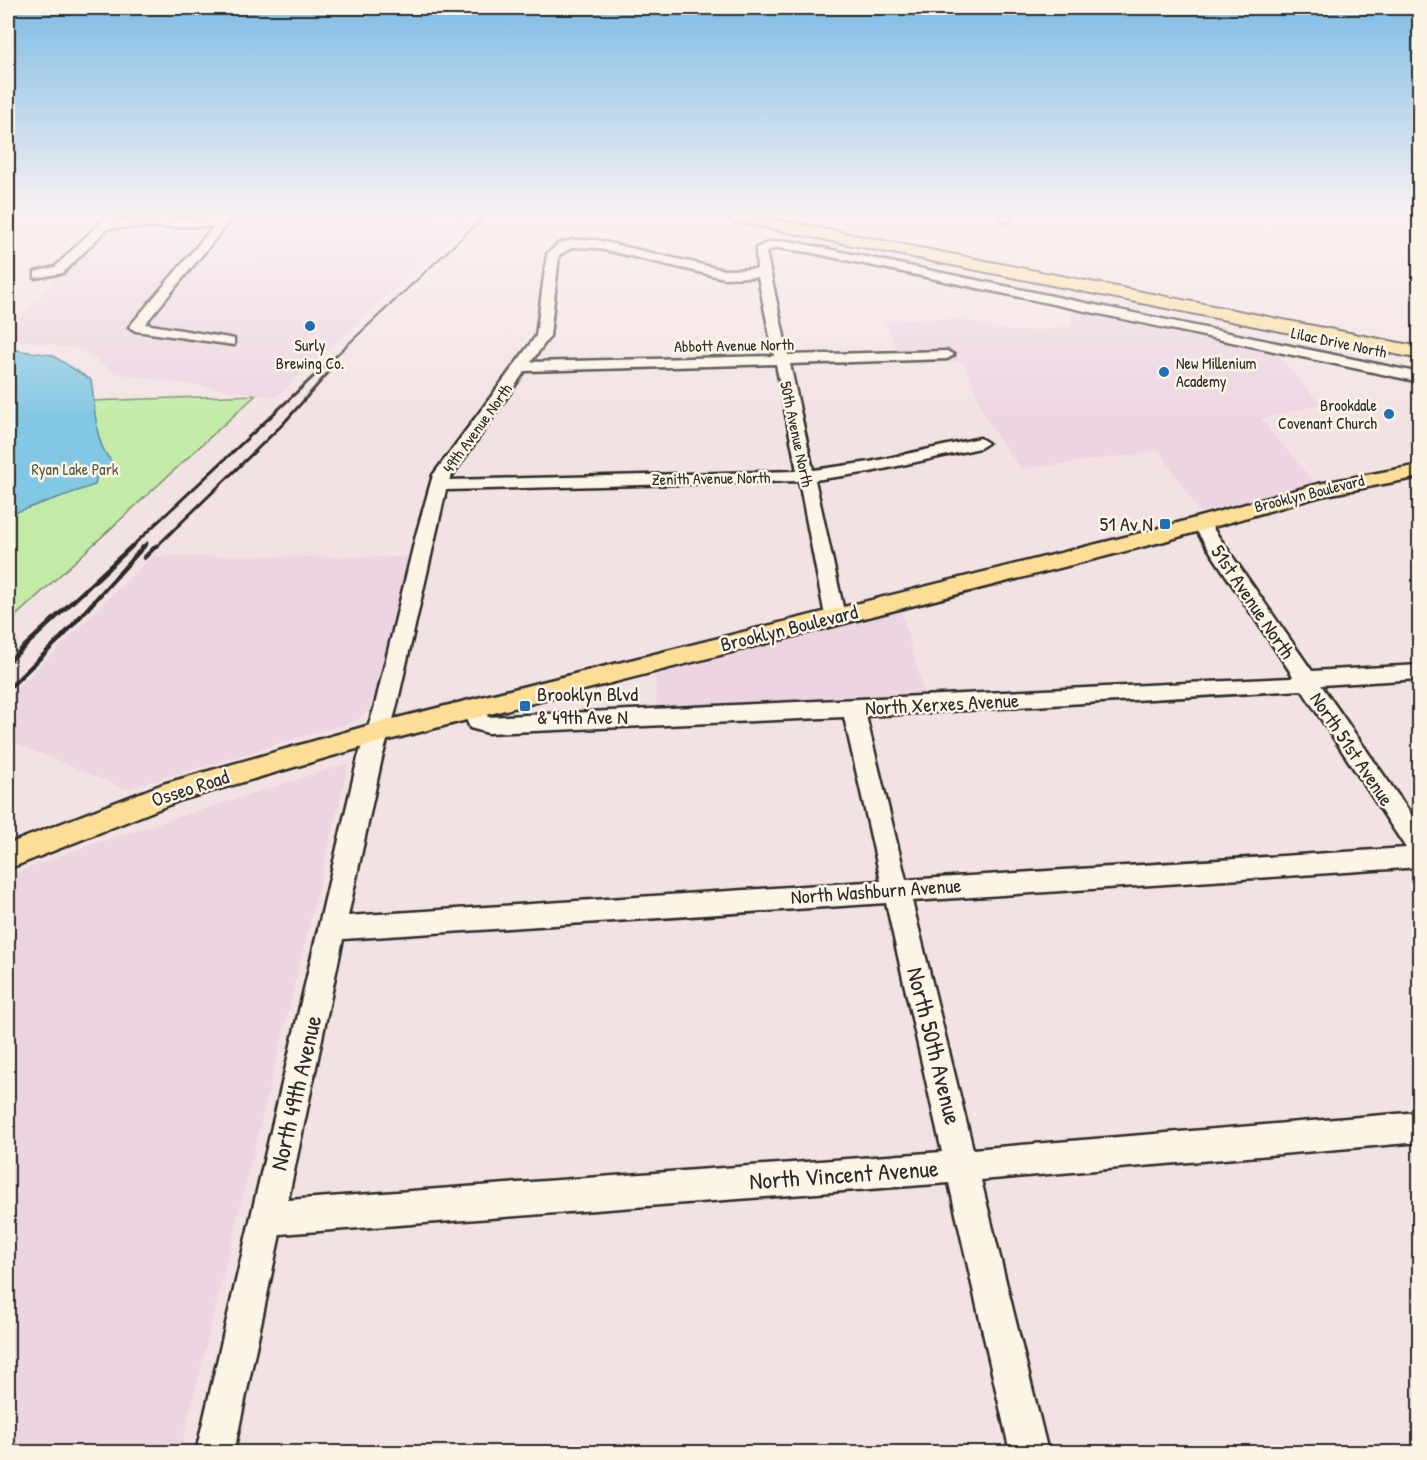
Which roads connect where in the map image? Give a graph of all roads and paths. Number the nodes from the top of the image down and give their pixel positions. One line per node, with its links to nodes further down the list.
1 (171, 284): 9 (street)
2 (550, 284): 14 (street, 49th Avenue North)
3 (766, 284): 13 (street, 50th Avenue North)
4 (978, 284): 15 (street, Lilac Drive North)
5 (1087, 284): 11 (highway)
6 (1112, 284): 7 (highway)
7 (1257, 312): 8 (highway); 10 (highway)
8 (1419, 336)
9 (229, 342)
10 (1419, 345)
11 (1419, 353)
12 (947, 355): 13 (street, Abbott Avenue North)
13 (782, 361): 14 (street, Abbott Avenue North); 18 (street, 50th Avenue North)
14 (521, 367): 19 (street, 49th Avenue North)
15 (1419, 378)
16 (980, 443): 18 (street, Zenith Avenue North)
17 (1419, 471): 21 (main road, Brooklyn Boulevard)
18 (806, 476): 19 (street, Zenith Avenue North); 22 (street, 50th Avenue North)
19 (440, 485): 27 (street, 49th Avenue North)
20 (1419, 486): 21 (main road, Brooklyn Boulevard)
21 (1201, 524): 22 (main road, Brooklyn Boulevard); 24 (street, 51st Avenue North)
22 (836, 616): 25 (main road, Brooklyn Boulevard)
23 (1419, 672): 24 (street, North Xerxes Avenue)
24 (1305, 679): 26 (street, North Xerxes Avenue); 28 (street, North 51st Avenue)
25 (473, 709): 26 (street, North Xerxes Avenue); 27 (main road, Brooklyn Boulevard)
26 (854, 709): 31 (street, North 50th Avenue)
27 (377, 733): 29 (main road, Osseo Road); 32 (street, North 49th Avenue)
28 (1419, 848)
29 (8, 857)
30 (1419, 857): 31 (street, North Washburn Avenue)
31 (896, 890): 32 (street, North Washburn Avenue); 34 (street, North 50th Avenue)
32 (333, 928): 35 (street, North 49th Avenue)
33 (1419, 1127): 34 (street, North Vincent Avenue)
34 (963, 1166): 35 (street, North Vincent Avenue); 37 (street, North 50th Avenue)
35 (268, 1218): 36 (street, North 49th Avenue)
36 (215, 1452)
37 (1029, 1452)

